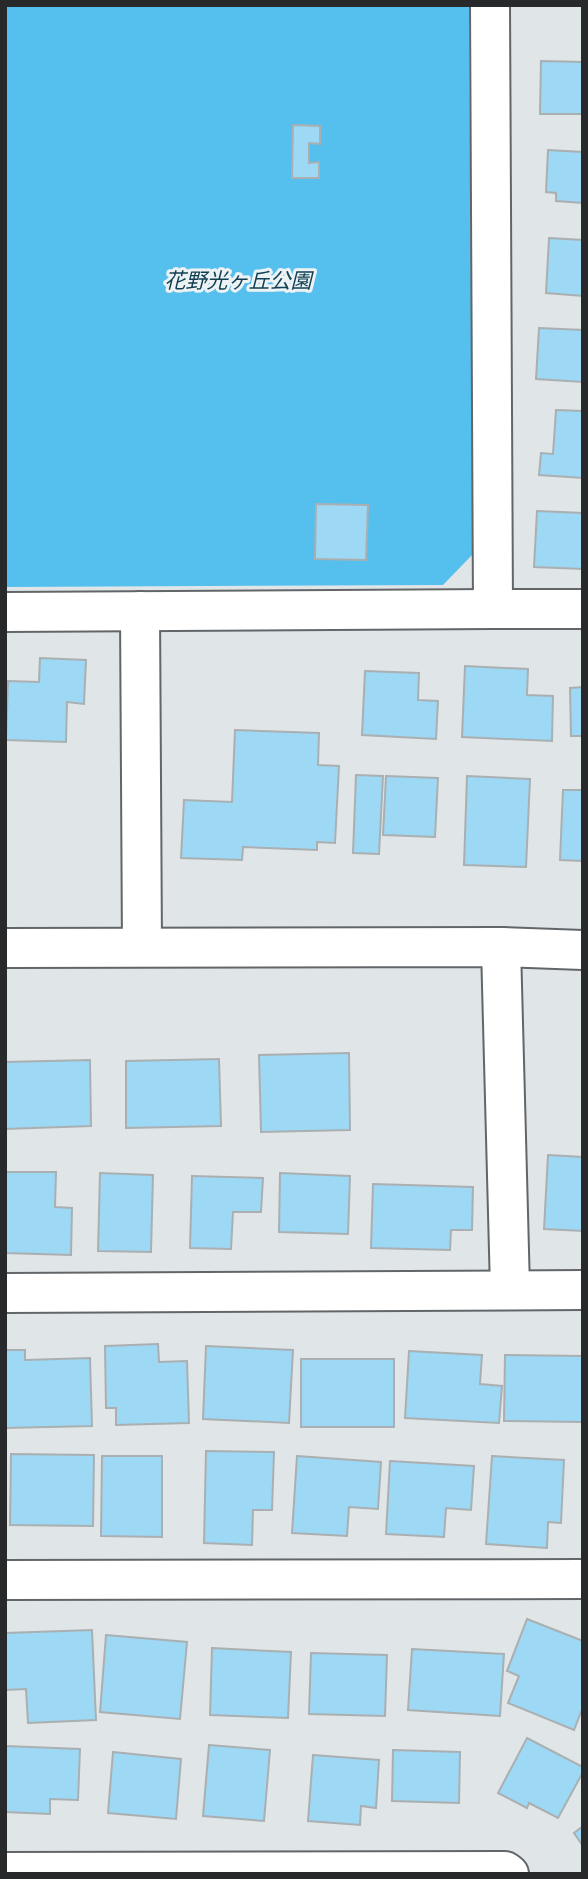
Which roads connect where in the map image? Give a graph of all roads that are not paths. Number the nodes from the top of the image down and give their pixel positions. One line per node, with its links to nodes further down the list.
1 (490, 5): 2 (street)
2 (493, 609): 3 (street); 4 (street)
3 (583, 609)
4 (139, 611): 5 (street); 6 (street)
5 (5, 612)
6 (142, 947): 7 (street); 8 (street)
7 (501, 947): 9 (street); 10 (street)
8 (5, 948)
9 (583, 950)
10 (510, 1289): 11 (street); 12 (street)
11 (583, 1290)
12 (5, 1293)
13 (583, 1579): 14 (street)
14 (5, 1580)
15 (5, 1872): 16 (street)
16 (509, 1874)

